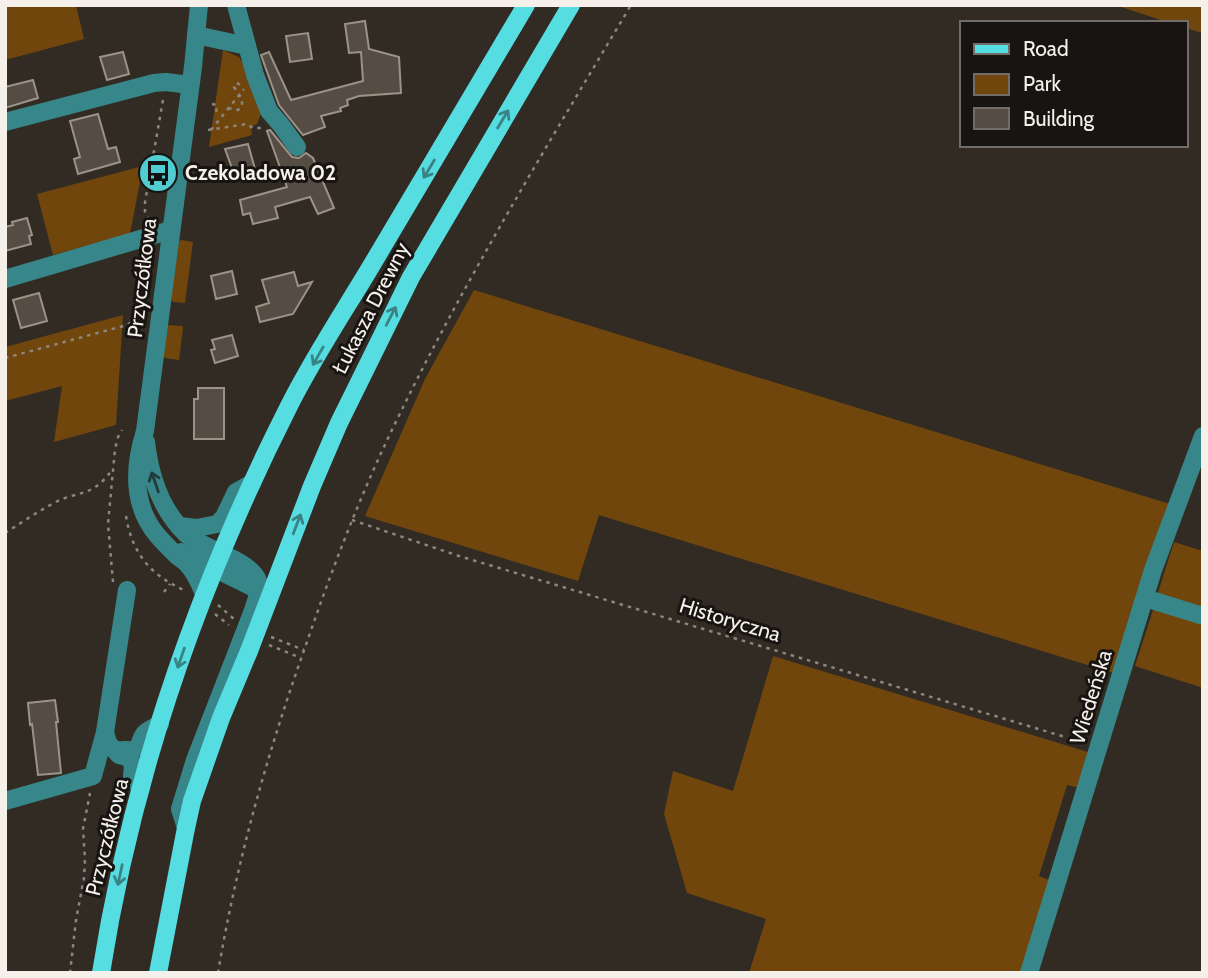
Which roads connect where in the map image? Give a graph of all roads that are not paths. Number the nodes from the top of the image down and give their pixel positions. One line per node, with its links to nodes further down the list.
1 (199, 5): 5 (street, Przyczółkowa)
2 (236, 5): 6 (street)
3 (526, 5): 14 (main road, Łukasza Drewny, one-way to 14)
4 (570, 5): 18 (main road, Łukasza Drewny, one-way to 4)
5 (195, 36): 6 (street); 7 (street, Przyczółkowa)
6 (247, 46): 9 (street)
7 (190, 85): 8 (street); 10 (street, Przyczółkowa)
8 (5, 122)
9 (296, 147)
10 (163, 232): 11 (street); 12 (street, Przyczółkowa)
11 (5, 279)
12 (145, 431): 15 (street, Przyczółkowa, one-way to 12); 16 (street, Przyczółkowa)
13 (1203, 436): 21 (street, Wiedeńska)
14 (251, 482): 15 (street); 17 (main road, Łukasza Drewny)
15 (180, 526): 17 (street, Przyczółkowa)
16 (172, 549): 17 (street); 20 (street, Przyczółkowa)
17 (219, 561): 18 (street); 20 (main road, Łukasza Drewny)
18 (265, 588): 28 (main road, Łukasza Drewny); 28 (street)
19 (127, 590): 24 (street)
20 (205, 597): 23 (main road, Przyczółkowa, one-way to 23)
21 (1144, 598): 22 (street); 31 (street, Wiedeńska)
22 (1203, 615)
23 (160, 724): 25 (street); 26 (main road, Przyczółkowa)
24 (105, 732): 25 (street); 27 (street)
25 (117, 751): 26 (street)
26 (141, 788): 29 (main road, Przyczółkowa, one-way to 29)
27 (5, 801)
28 (186, 828): 30 (main road)
29 (101, 973)
30 (158, 973)
31 (1029, 973)

